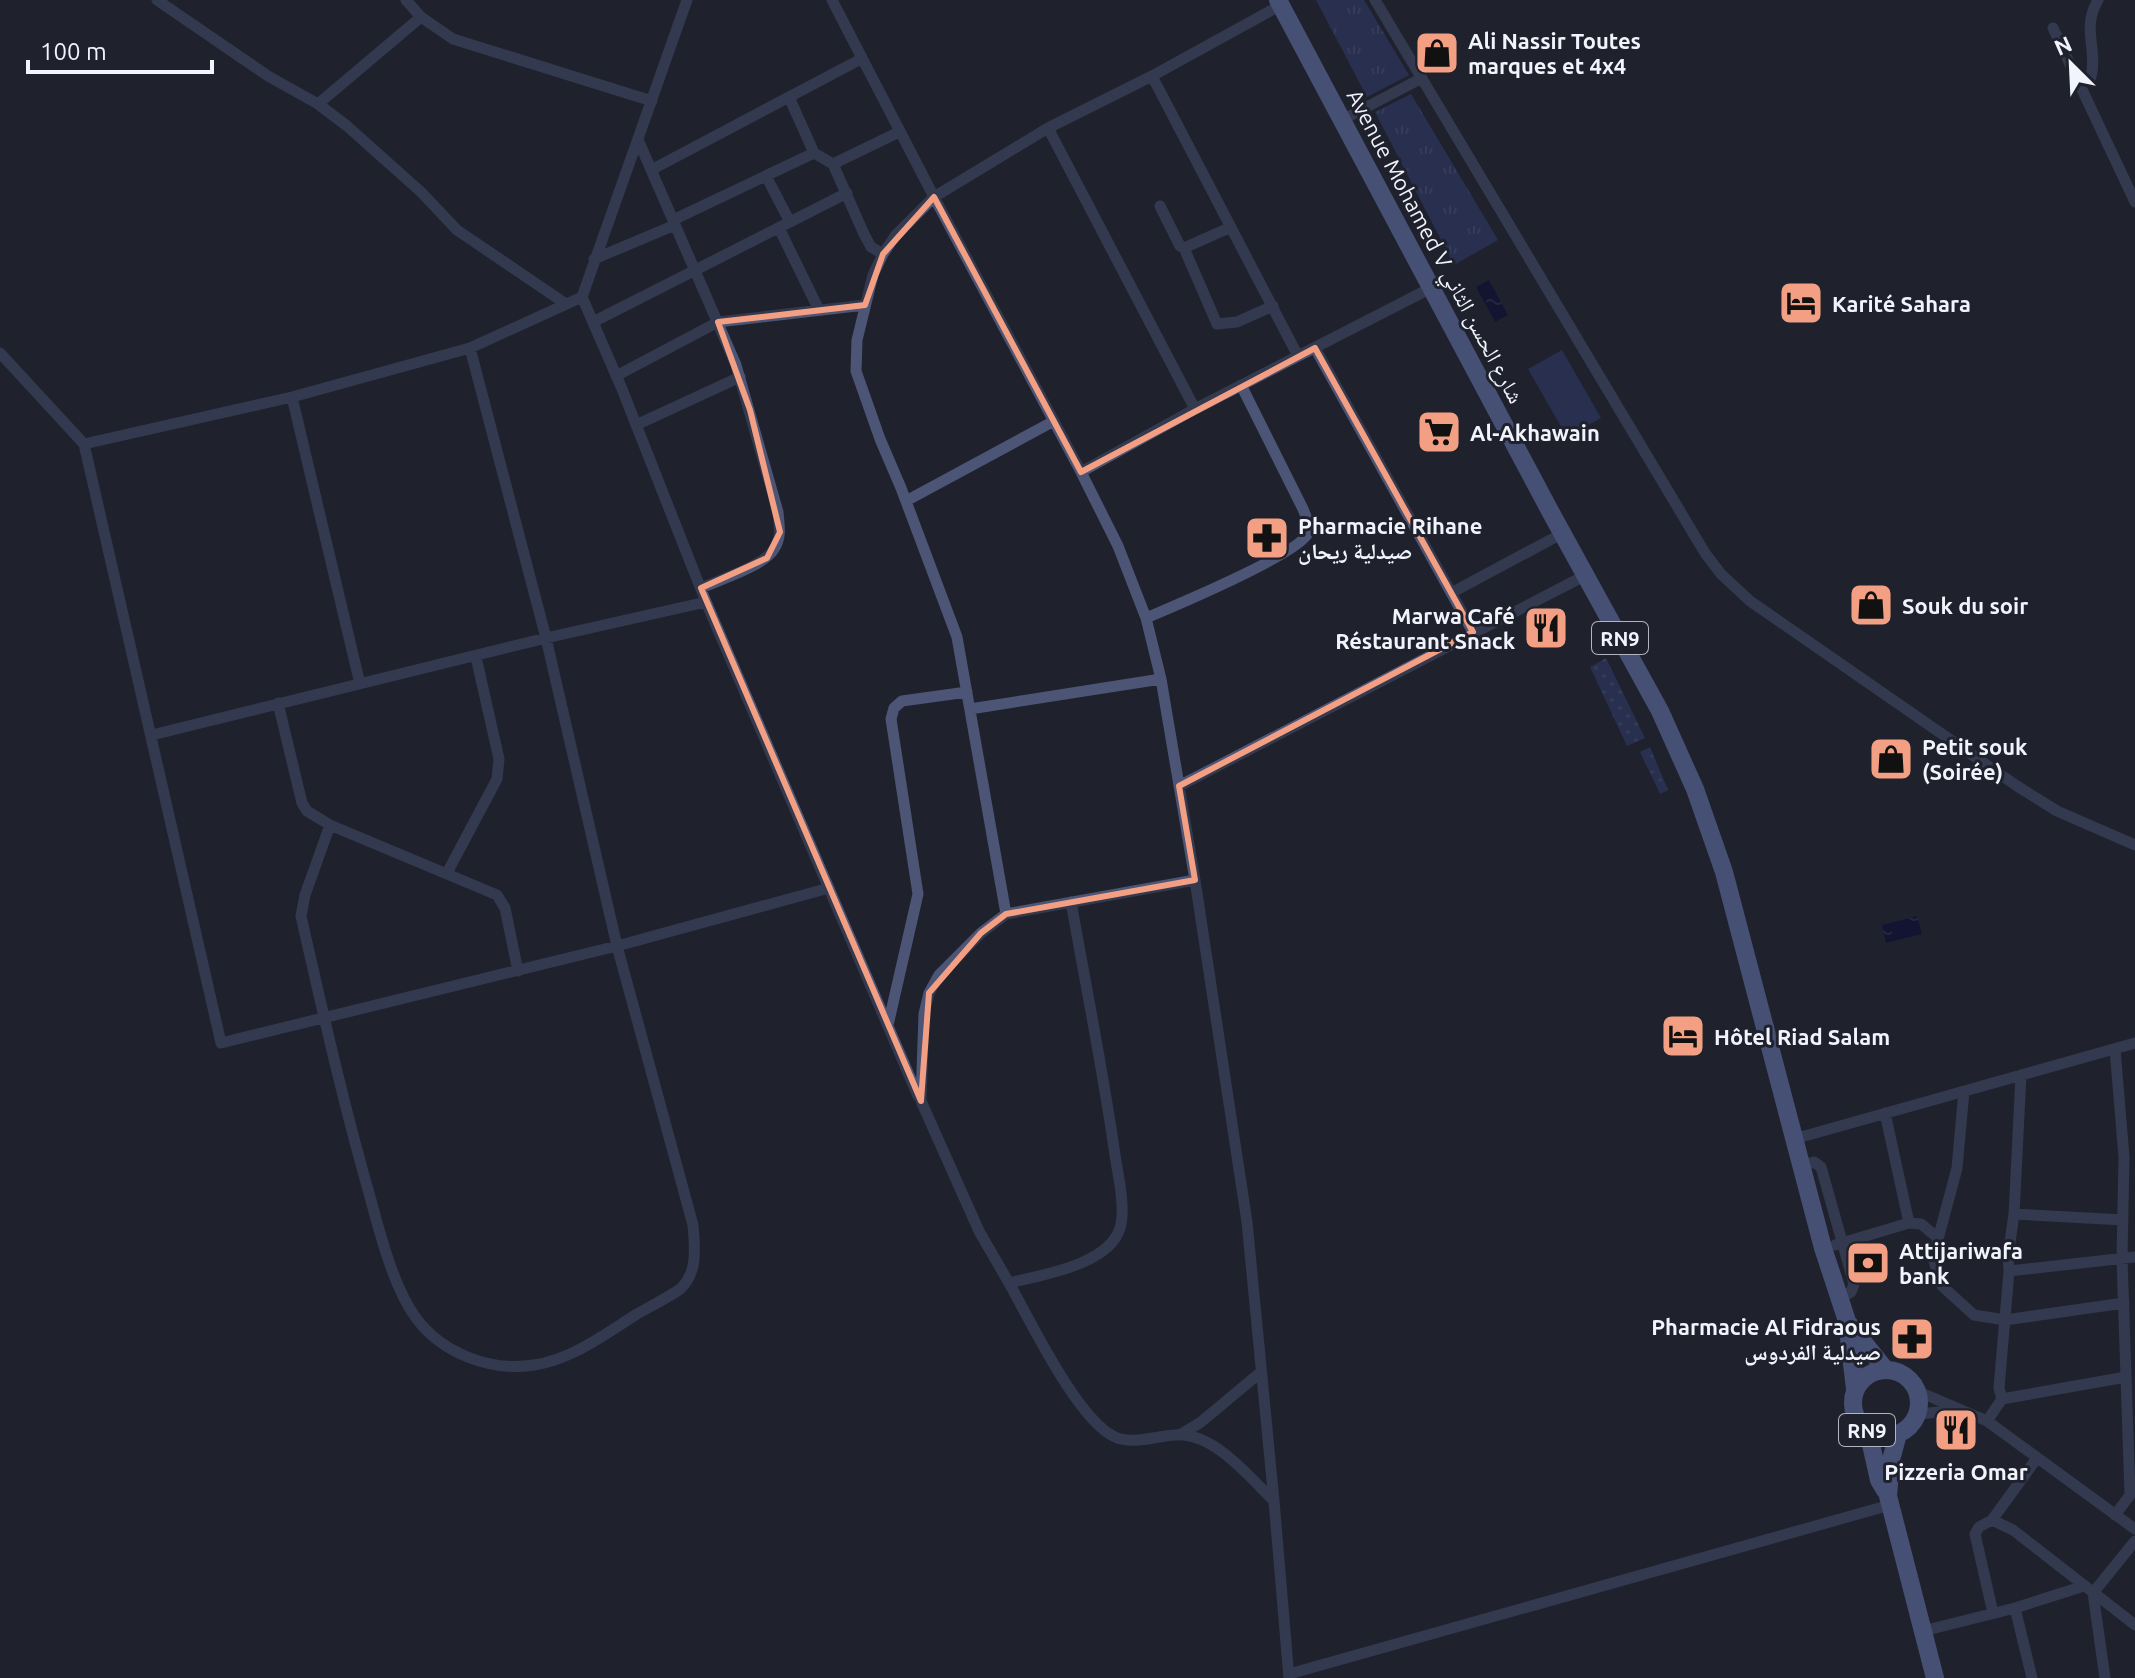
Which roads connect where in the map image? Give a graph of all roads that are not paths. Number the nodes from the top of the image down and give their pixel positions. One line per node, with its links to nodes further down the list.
1 (157, 0): 16 (street)
2 (406, 0): 8 (street)
3 (687, 0): 15 (street)
4 (832, 0): 10 (street)
5 (1375, 0): 12 (street)
6 (2098, 0): 13 (street)
7 (1280, 2): 11 (street); 17 (main road, Avenue Mohamed V شارع الحسن الثاني / RN9)
8 (421, 17): 15 (street); 16 (street)
9 (2053, 28): 13 (street)
10 (861, 59): 14 (street); 19 (street)
11 (1152, 76): 18 (street); 31 (street)
12 (1422, 78): 17 (street); 75 (street)
13 (2079, 84): 27 (street)
14 (789, 97): 21 (street); 23 (street)
15 (652, 101): 20 (street)
16 (318, 104): 38 (street)
17 (1342, 120): 36 (main road, Avenue Mohamed V شارع الحسن الثاني / RN9)
18 (1048, 128): 26 (street); 52 (street)
19 (899, 132): 22 (street); 26 (street)
20 (639, 142): 23 (street); 34 (street)
21 (814, 153): 22 (street); 24 (street)
22 (833, 164): 25 (street)
23 (651, 170): 29 (street)
24 (766, 176): 29 (street); 30 (street)
25 (847, 193): 30 (street); 33 (street)
26 (934, 197): 33 (street); 53 (street)
27 (2135, 202)
28 (1160, 206): 32 (street)
29 (674, 222): 34 (street); 35 (street)
30 (784, 225): 35 (street); 41 (street)
31 (1231, 227): 32 (street); 40 (street)
32 (1184, 248): 40 (street)
33 (883, 254): 39 (street)
34 (594, 259): 37 (street)
35 (696, 271): 42 (street); 43 (street)
36 (1431, 288): 45 (street); 58 (main road, Avenue Mohamed V شارع الحسن الثاني / RN9)
37 (582, 297): 38 (street); 42 (street)
38 (566, 304): 44 (street)
39 (865, 305): 41 (street); 57 (street)
40 (1273, 306): 47 (street)
41 (819, 310): 43 (street)
42 (593, 322): 48 (street)
43 (718, 322): 48 (street); 49 (street)
44 (470, 348): 51 (street); 65 (street)
45 (1315, 348): 47 (street); 61 (street)
46 (0, 353): 55 (street)
47 (1298, 356): 50 (street)
48 (616, 376): 54 (street)
49 (740, 377): 54 (street); 60 (street)
50 (1241, 385): 52 (street); 63 (street)
51 (292, 397): 55 (street); 68 (street)
52 (1195, 409): 56 (street)
53 (1054, 421): 56 (street); 57 (street)
54 (636, 425): 60 (street)
55 (84, 444): 72 (street)
56 (1081, 472): 63 (street)
57 (906, 501): 69 (street)
58 (1563, 533): 59 (main road, Avenue Mohamed V شارع الحسن الثاني / RN9); 61 (street)
59 (1586, 575): 64 (street); 91 (main road, Avenue Mohamed V شارع الحسن الثاني / RN9)
60 (701, 588): 62 (street)
61 (1451, 593): 64 (street)
62 (706, 602): 65 (street); 78 (street)
63 (1146, 618): 67 (street)
64 (1473, 632): 73 (street)
65 (546, 638): 66 (street); 81 (street)
66 (476, 657): 68 (street); 76 (street)
67 (1161, 679): 71 (street); 73 (street)
68 (360, 684): 70 (street)
69 (967, 692): 71 (street); 84 (street)
70 (278, 703): 72 (street); 74 (street)
71 (970, 709): 80 (street)
72 (152, 735): 83 (street)
73 (1179, 786): 77 (street)
74 (330, 825): 76 (street); 83 (street)
75 (2135, 845)
76 (447, 873): 82 (street)
77 (1195, 880): 79 (street); 108 (street)
78 (829, 888): 81 (street); 84 (street)
79 (1071, 902): 80 (street); 102 (street)
80 (1006, 914): 89 (street)
81 (617, 946): 82 (street); 83 (street)
82 (518, 971): 83 (street)
83 (324, 1019)
84 (888, 1025): 89 (street)
85 (2135, 1043): 86 (street)
86 (2115, 1049): 87 (street); 94 (street)
87 (2021, 1075): 88 (street); 93 (street)
88 (1964, 1091): 90 (street); 96 (street)
89 (921, 1101): 102 (street)
90 (1885, 1113): 91 (street); 95 (street)
91 (1794, 1139): 92 (main road, Avenue Mohamed V شارع الحسن الثاني / RN9)
92 (1801, 1166): 97 (street); 98 (main road, Avenue Mohamed V شارع الحسن الثاني / RN9)
93 (2014, 1214): 94 (street); 101 (street)
94 (2123, 1220): 100 (street)
95 (1909, 1223): 96 (street); 97 (street)
96 (1938, 1238): 105 (street)
97 (1842, 1244): 98 (street); 103 (street)
98 (1823, 1248): 103 (main road, Avenue Mohamed V شارع الحسن الثاني / RN9)
99 (2135, 1257): 100 (street)
100 (2122, 1258): 101 (street); 104 (street)
101 (2009, 1271): 105 (street)
102 (1009, 1283): 118 (street)
103 (1839, 1298): 106 (main road, Avenue Mohamed V شارع الحسن الثاني / RN9)
104 (2124, 1303): 105 (street); 109 (street)
105 (2005, 1320): 112 (street)
106 (1847, 1321): 107 (main road, Avenue Mohamed V شارع الحسن الثاني / RN9); 110 (main road, Avenue Mohamed V شارع الحسن الثاني / RN9)
107 (1885, 1369): 110 (main road, RN9); 111 (main road, Avenue Mohamed V شارع الحسن الثاني / RN9)
108 (1261, 1372): 118 (street); 121 (street)
109 (2126, 1377): 112 (street); 122 (street)
110 (1855, 1389): 116 (main road, Avenue Mohamed V شارع الحسن الثاني / RN9)
111 (1917, 1391): 113 (street); 114 (main road, RN9)
112 (2002, 1399): 115 (street)
113 (1959, 1411): 114 (street); 115 (street)
114 (1917, 1414): 117 (main road, RN9)
115 (1987, 1421): 119 (street)
116 (1868, 1431): 117 (main road, RN9); 120 (main road, Avenue Mohamed V شارع الحسن الثاني / RN9)
117 (1898, 1434): 120 (main road, Avenue Mohamed V شارع الحسن الثاني / RN9)
118 (1180, 1435): 121 (street)
119 (2037, 1458): 122 (street); 123 (street)
120 (1889, 1500): 130 (main road, Avenue Mohamed V شارع الحسن الثاني / RN9); 131 (street)
121 (1274, 1501): 131 (street)
122 (2115, 1515): 124 (street)
123 (1992, 1520): 126 (street); 128 (street)
124 (2135, 1529)
125 (2135, 1541): 126 (street)
126 (2088, 1589): 127 (street); 129 (street); 134 (street)
127 (2015, 1608): 128 (street); 133 (street)
128 (1993, 1613): 130 (street)
129 (2135, 1625)
130 (1923, 1631): 132 (main road, Avenue Mohamed V شارع الحسن الثاني / RN9)
131 (1289, 1676)
132 (1935, 1678)
133 (2032, 1678)
134 (2104, 1678)

